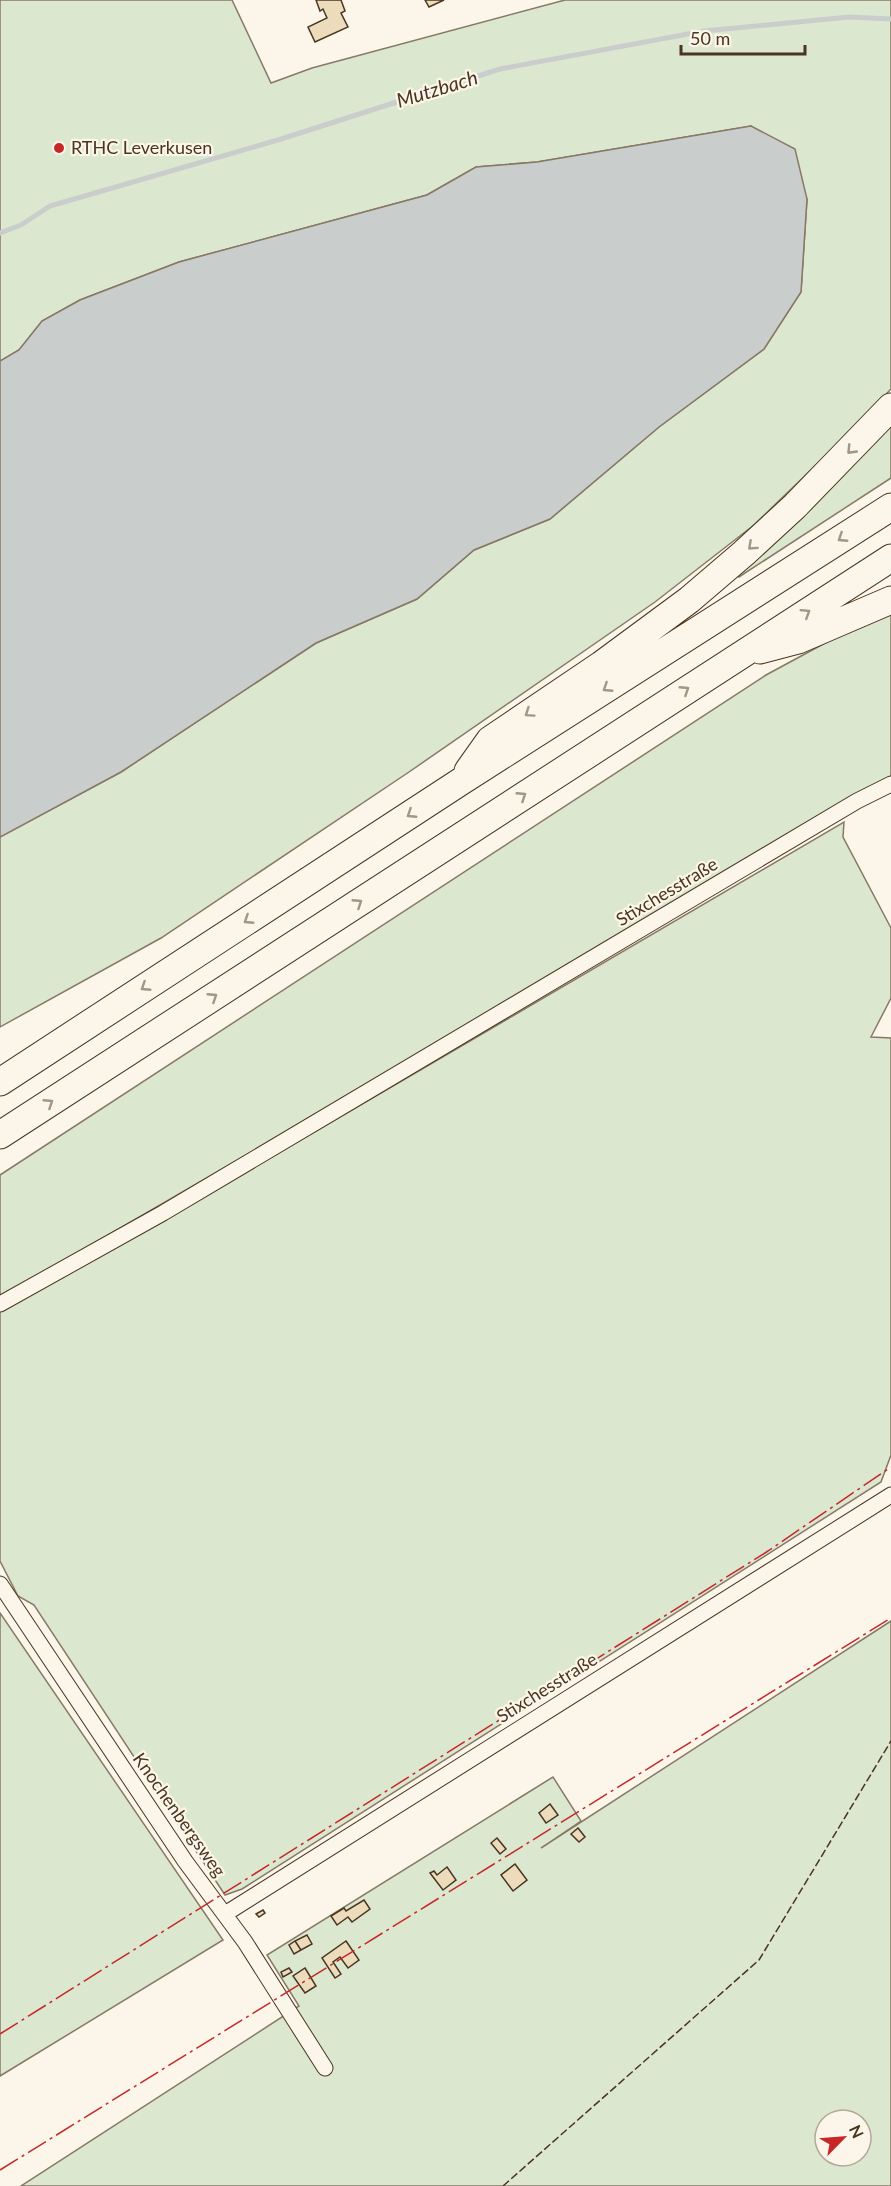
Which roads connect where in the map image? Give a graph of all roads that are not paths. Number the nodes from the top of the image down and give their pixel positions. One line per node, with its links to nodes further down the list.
1 (891, 407): 6 (highway, one-way to 6)
2 (891, 507): 6 (highway, one-way to 6)
3 (891, 558): 5 (highway, one-way to 3)
4 (891, 600): 5 (highway)
5 (739, 655): 9 (highway, one-way to 5)
6 (460, 782): 8 (highway, one-way to 8)
7 (891, 784): 10 (street, Stixchesstraße)
8 (0, 1082)
9 (0, 1135)
10 (0, 1304)
11 (891, 1495): 13 (street, Stixchesstraße)
12 (0, 1584): 13 (street, Knochenbergsweg)
13 (225, 1914): 14 (street, Knochenbergsweg)
14 (325, 2068)

